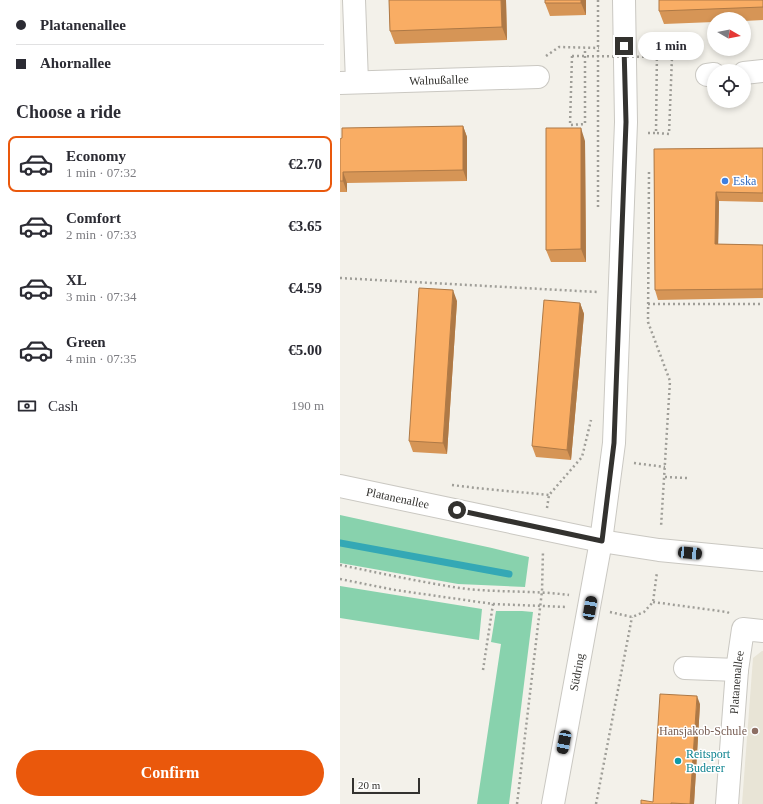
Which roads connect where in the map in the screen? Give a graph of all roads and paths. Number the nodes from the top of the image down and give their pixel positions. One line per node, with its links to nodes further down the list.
1 (354, 0): 14 (street)
2 (598, 0): 6 (path)
3 (624, 0): 30 (street, Südring)
4 (646, 42): 7 (path)
5 (585, 48): 6 (path); 13 (path); 17 (path, bridge)
6 (599, 48): 20 (path)
7 (646, 49): 8 (path); 9 (path)
8 (657, 49): 10 (path); 17 (path)
9 (647, 57)
10 (707, 70)
11 (763, 71): 12 (street)
12 (751, 72)
13 (538, 77): 14 (street, Walnußallee)
14 (349, 82)
15 (648, 126): 16 (path)
16 (648, 133): 17 (path); 18 (path)
17 (656, 133)
18 (648, 140)
19 (649, 166): 23 (path)
20 (598, 213)
21 (340, 278): 22 (path)
22 (598, 284)
23 (648, 304): 24 (path); 26 (path)
24 (763, 304)
25 (591, 415): 28 (path)
26 (665, 477): 27 (path); 31 (path)
27 (687, 478)
28 (446, 484)
29 (340, 486): 30 (street, Platanenallee)
30 (602, 541): 31 (street, Platanenallee); 38 (street, Südring)
31 (659, 550): 32 (street, Platanenallee); 35 (path)
32 (763, 560)
33 (340, 565): 37 (path)
34 (340, 579): 36 (path)
35 (653, 602): 39 (path); 45 (path)
36 (493, 604): 37 (path); 41 (path)
37 (540, 606): 38 (path); 43 (path)
38 (590, 608): 44 (street, Südring)
39 (753, 630): 42 (street, Platanenallee)
40 (685, 668): 42 (street)
41 (483, 670)
42 (737, 670): 46 (street, Platanenallee)
43 (517, 804)
44 (553, 804)
45 (596, 804)
46 (727, 804)

